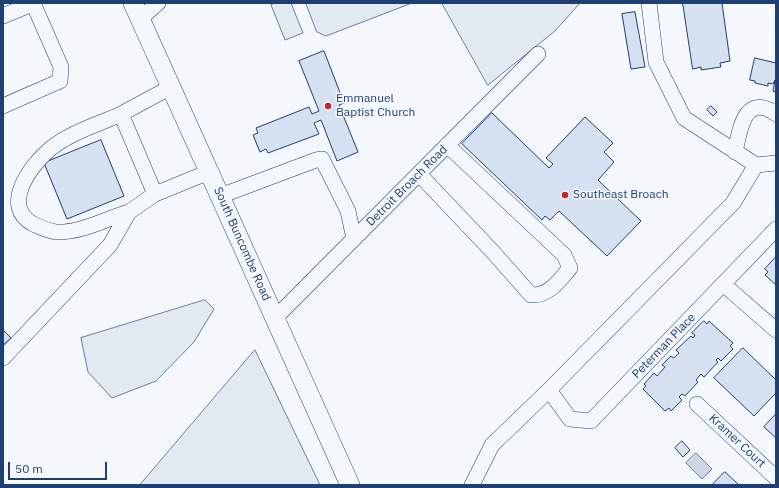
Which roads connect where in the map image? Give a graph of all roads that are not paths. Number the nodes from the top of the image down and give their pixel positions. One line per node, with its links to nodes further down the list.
1 (33, 3): 5 (street); 8 (street)
2 (158, 3): 4 (street)
3 (649, 3): 12 (street)
4 (136, 11): 7 (main road, South Buncombe Road)
5 (3, 16)
6 (538, 54): 11 (street, Detroit Broach Road)
7 (171, 87): 9 (street); 15 (main road, South Buncombe Road)
8 (3, 106)
9 (121, 114): 17 (street); 19 (street)
10 (776, 114): 12 (street)
11 (447, 145): 16 (street, Detroit Broach Road); 16 (street)
12 (735, 152): 14 (street)
13 (775, 159): 14 (street)
14 (756, 165): 26 (street)
15 (209, 172): 17 (street); 18 (main road, South Buncombe Road)
16 (419, 174): 21 (street, Detroit Broach Road)
17 (155, 194): 19 (street)
18 (220, 196): 21 (street); 23 (main road, South Buncombe Road)
19 (129, 212): 25 (street)
20 (776, 229): 22 (street, Peterman Place)
21 (354, 239): 23 (street, Detroit Broach Road)
22 (723, 284): 24 (street); 26 (street, Peterman Place)
23 (275, 318): 29 (main road, South Buncombe Road)
24 (776, 330)
25 (3, 358)
26 (549, 390): 30 (street)
27 (697, 404): 28 (street, Kramer Court)
28 (776, 478)
29 (350, 485)
30 (472, 485)

